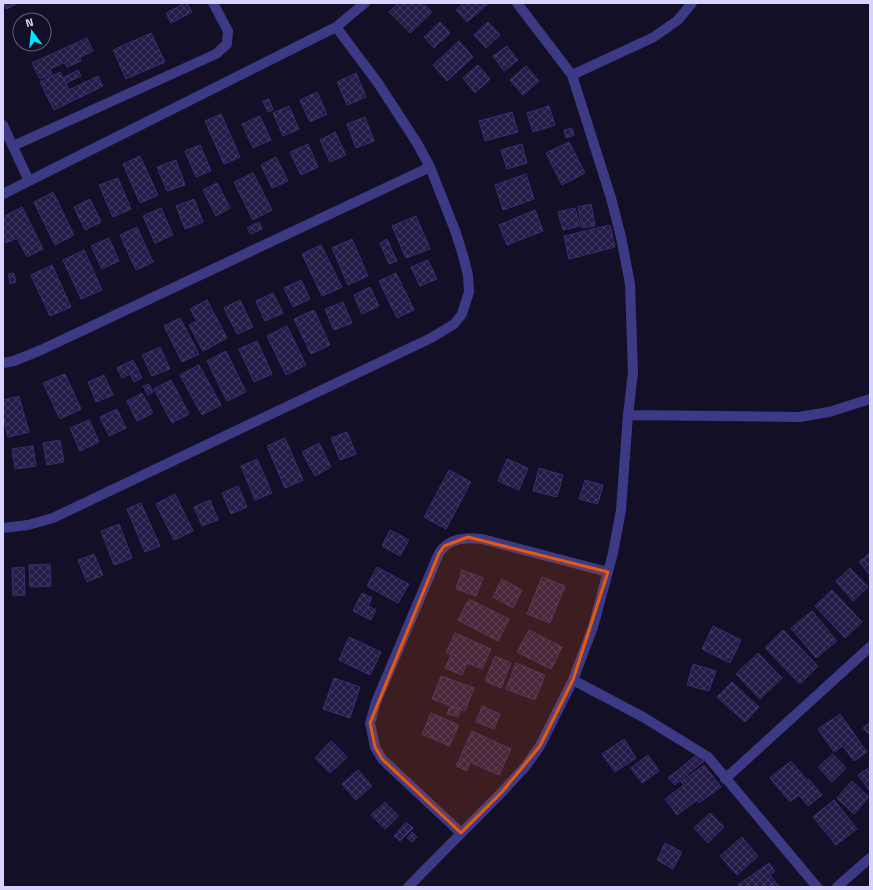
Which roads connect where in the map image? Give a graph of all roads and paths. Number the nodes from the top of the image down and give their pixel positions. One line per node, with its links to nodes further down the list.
1 (213, 3): 8 (street)
2 (365, 3): 5 (street)
3 (517, 3): 6 (street)
4 (692, 3): 6 (street)
5 (336, 27): 9 (street); 10 (street)
6 (572, 75): 14 (street)
7 (3, 125): 8 (street)
8 (13, 146): 10 (street)
9 (430, 167): 12 (street); 15 (street)
10 (29, 181): 11 (street)
11 (3, 194)
12 (3, 363)
13 (870, 399): 14 (street)
14 (628, 415): 16 (street)
15 (3, 528)
16 (608, 572): 18 (street); 20 (street)
17 (870, 647): 19 (street)
18 (573, 680): 19 (street); 20 (street)
19 (725, 779): 23 (street)
20 (462, 833): 22 (street)
21 (870, 858): 24 (street)
22 (408, 887)
23 (817, 887)
24 (837, 887)

